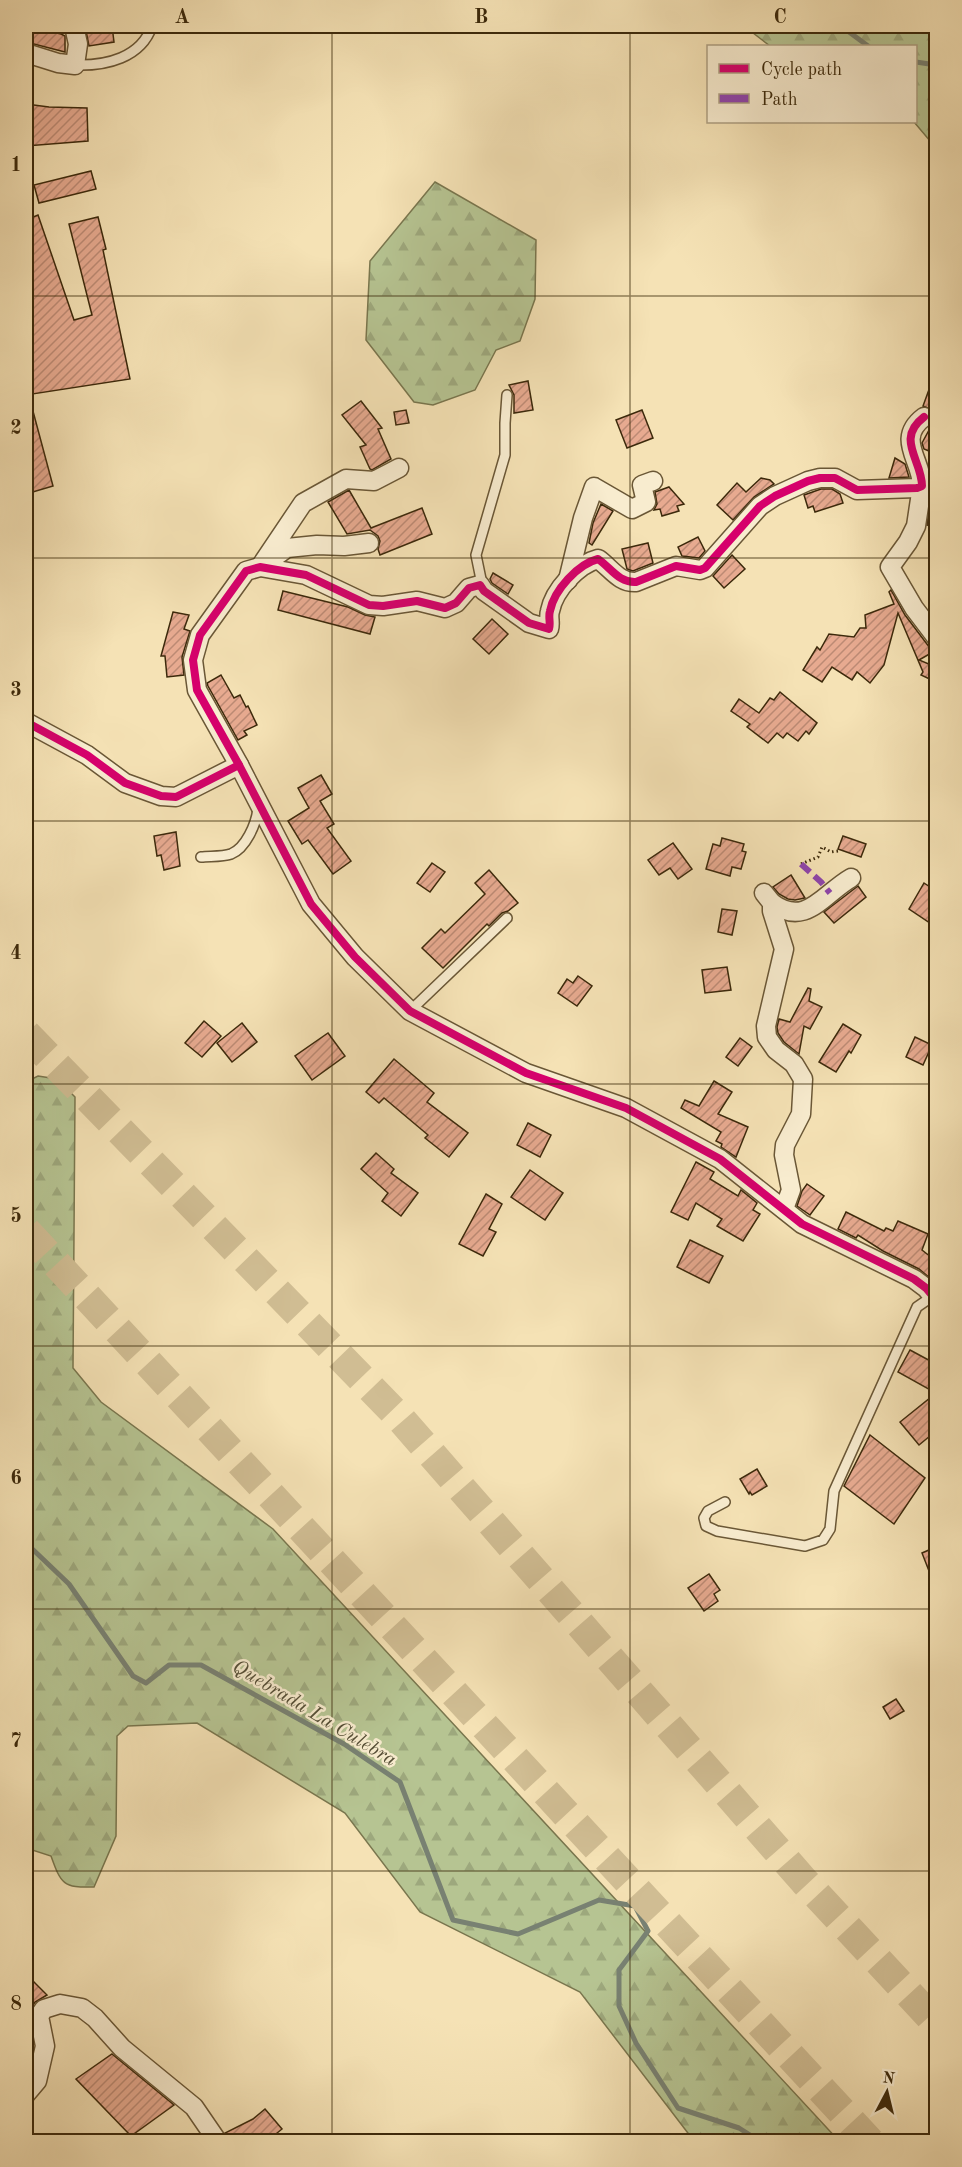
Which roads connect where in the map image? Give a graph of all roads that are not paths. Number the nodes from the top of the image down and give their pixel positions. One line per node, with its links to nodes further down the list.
1 (74, 26): 4 (street)
2 (152, 26): 4 (lane)
3 (26, 53): 4 (street)
4 (75, 65)
5 (507, 394): 13 (lane)
6 (924, 417): 9 (street)
7 (399, 468): 11 (street)
8 (653, 481): 12 (street)
9 (922, 486): 12 (street); 14 (street)
10 (369, 543): 11 (street)
11 (260, 567): 13 (street); 16 (street)
12 (567, 582): 13 (street)
13 (484, 591)
14 (936, 637)
15 (26, 722): 16 (street)
16 (239, 765): 17 (street)
17 (259, 803): 18 (lane); 21 (street)
18 (201, 856)
19 (851, 878): 22 (street)
20 (507, 918): 21 (lane)
21 (410, 1011): 22 (street)
22 (784, 1209): 23 (street)
23 (935, 1298): 24 (lane)
24 (725, 1502)
25 (26, 2094): 26 (street)
26 (218, 2142)

